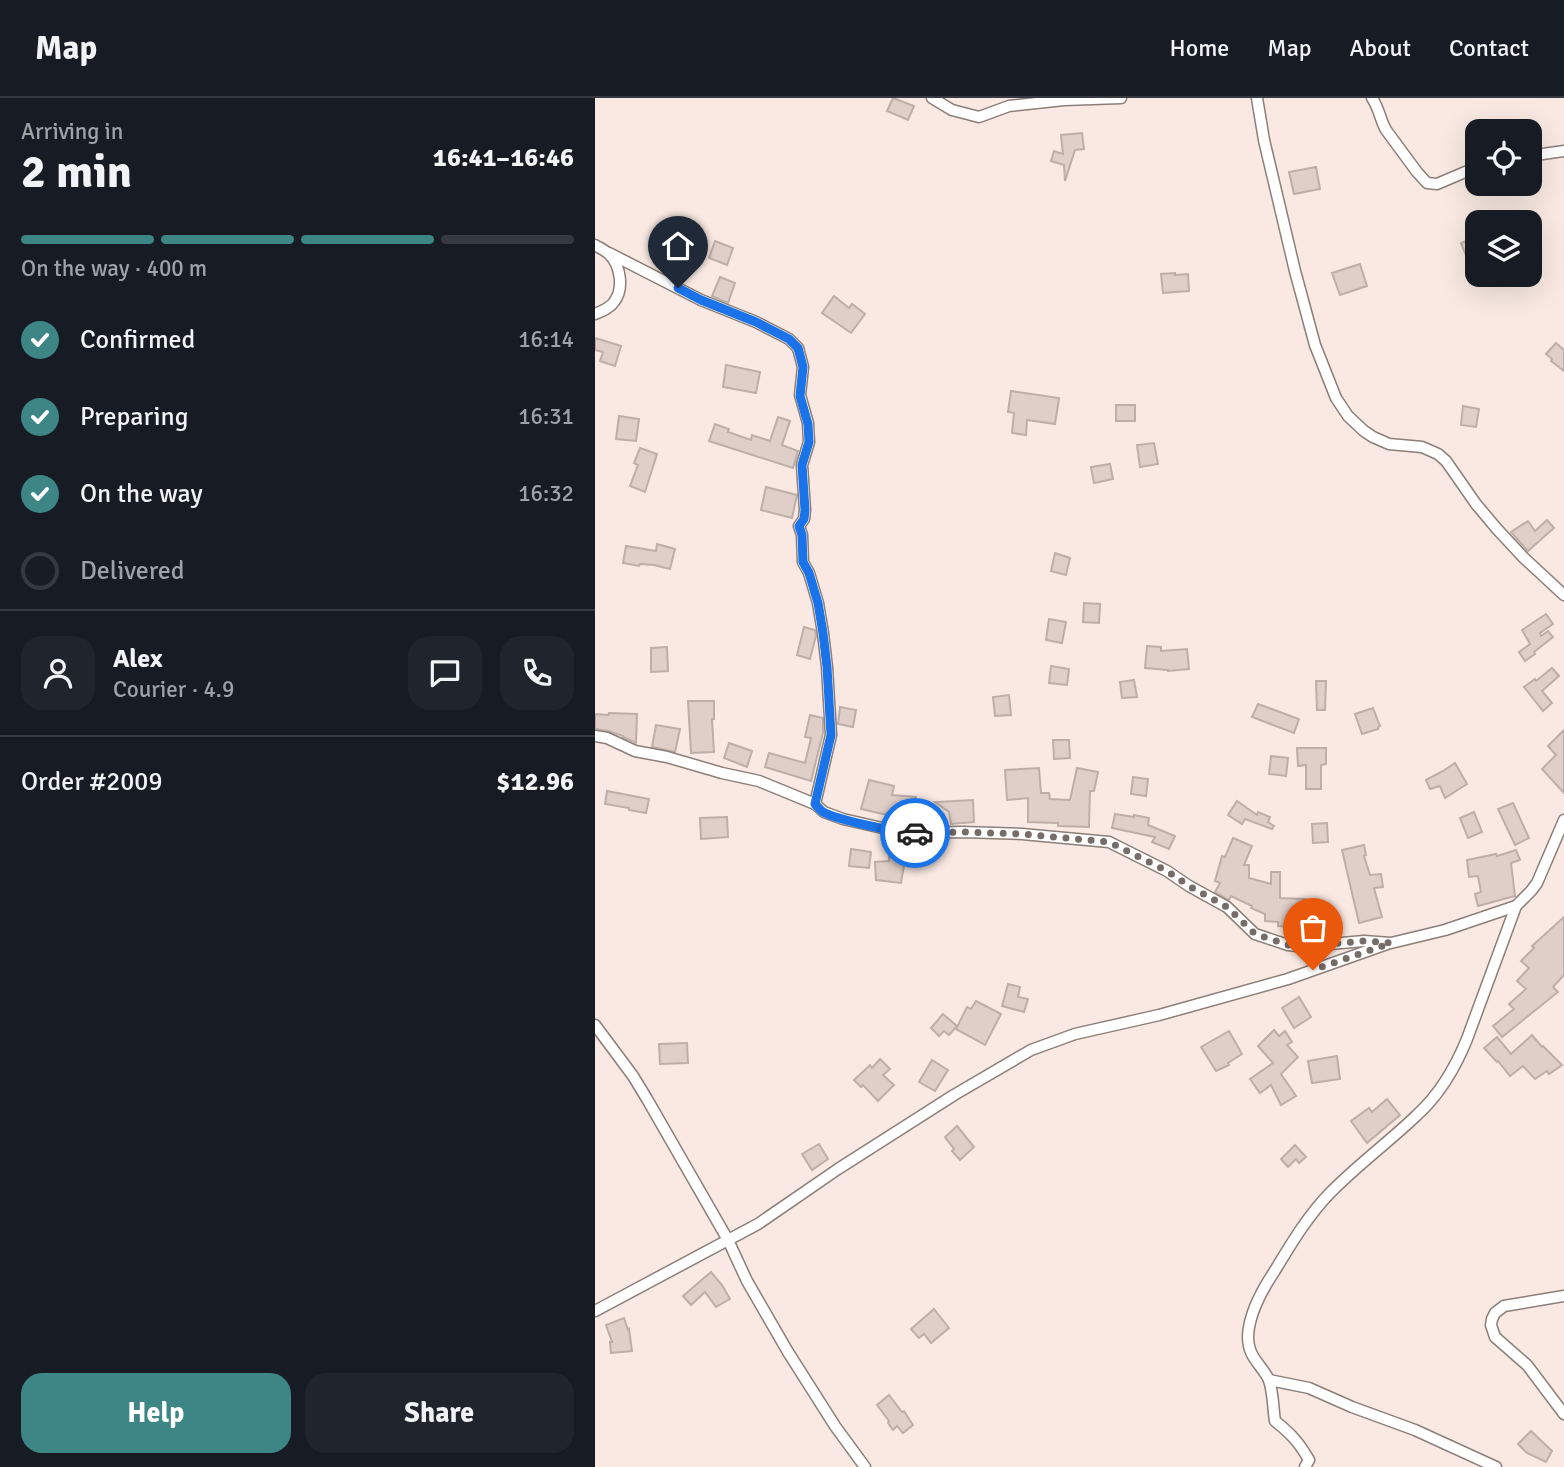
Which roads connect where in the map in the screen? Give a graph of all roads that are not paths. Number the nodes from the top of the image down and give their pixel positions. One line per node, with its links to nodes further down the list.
1 (932, 98): 2 (street)
2 (1121, 98)
3 (1257, 98): 11 (street)
4 (1372, 98): 7 (street)
5 (1564, 151): 6 (street)
6 (1542, 154)
7 (1465, 172)
8 (595, 246): 9 (street)
9 (609, 253): 10 (street); 13 (street)
10 (595, 314)
11 (1564, 595)
12 (595, 736): 13 (street)
13 (815, 804): 17 (street)
14 (1564, 820): 15 (street)
15 (1559, 842): 16 (street)
16 (1516, 905): 17 (street); 22 (street)
17 (1391, 943): 19 (street)
18 (595, 1025): 19 (street)
19 (728, 1240): 21 (street); 25 (street)
20 (1564, 1296): 23 (street)
21 (595, 1311)
22 (1269, 1380): 24 (street); 26 (street)
23 (1564, 1414)
24 (1310, 1465)
25 (865, 1467)
26 (1496, 1467)

